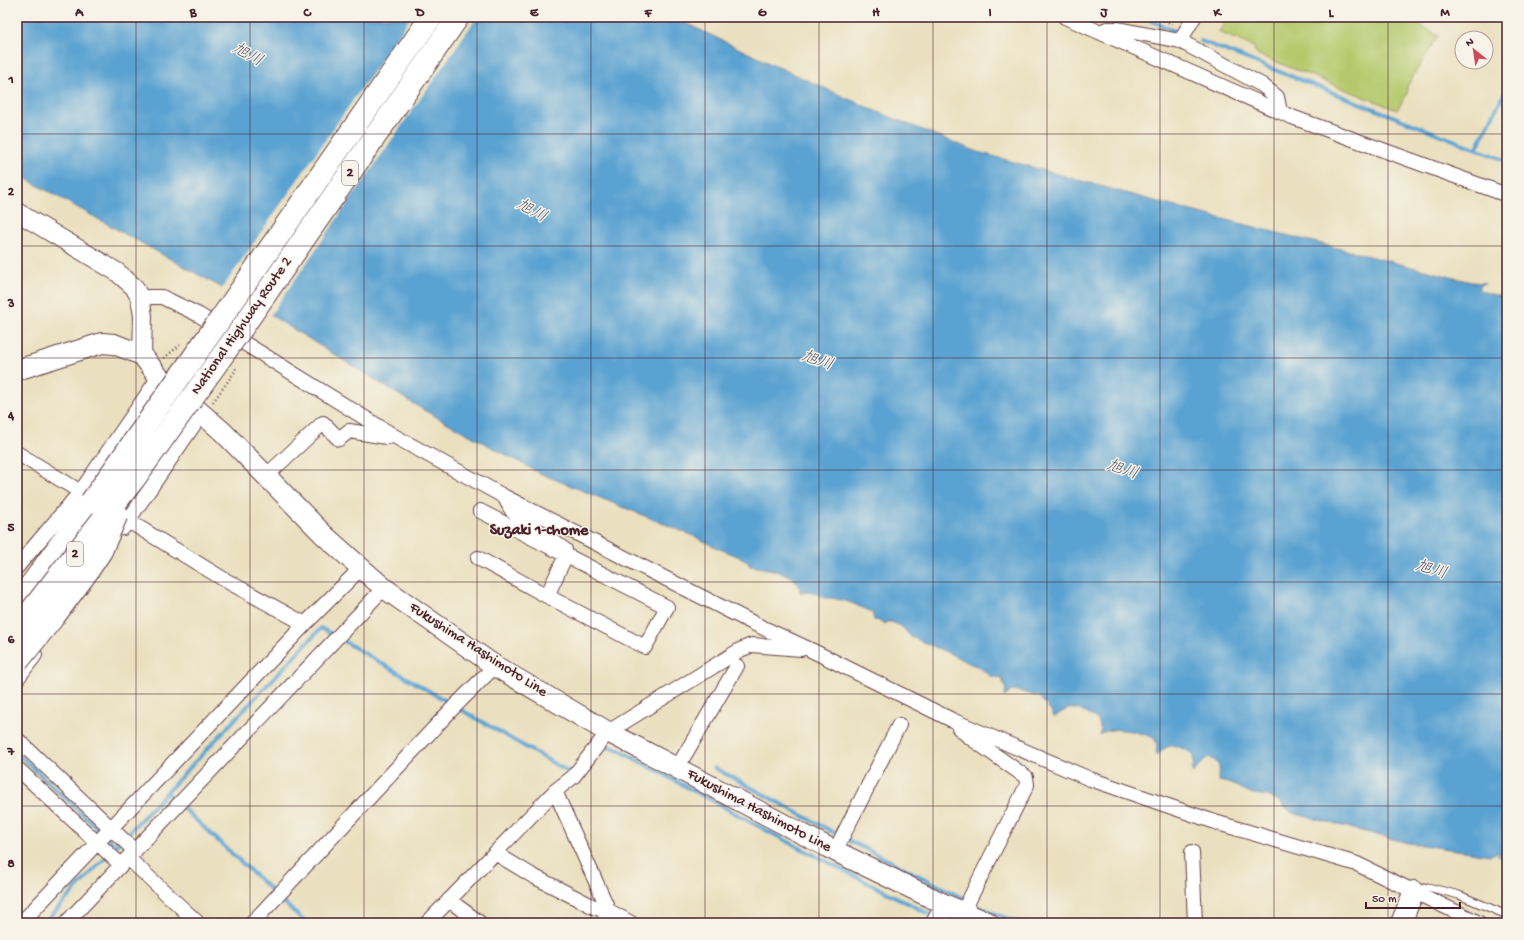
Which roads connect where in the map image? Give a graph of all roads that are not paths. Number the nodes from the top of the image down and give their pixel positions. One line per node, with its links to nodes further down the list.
1 (431, 17): 19 (highway, National Highway Route 2 / 2, bridge)
2 (458, 17): 18 (highway, National Highway Route 2 / 2, bridge)
3 (1065, 17): 5 (street)
4 (1194, 17): 6 (street)
5 (1099, 32): 6 (street); 7 (street)
6 (1182, 35): 7 (street)
7 (1280, 112): 8 (street)
8 (1507, 195)
9 (17, 212): 10 (street)
10 (140, 298): 11 (street); 15 (street)
11 (142, 355): 12 (main road); 13 (main road, Fukushima Hashimoto Line)
12 (17, 370)
13 (159, 377): 14 (main road, Fukushima Hashimoto Line); 19 (street)
14 (202, 413): 17 (main road, Fukushima Hashimoto Line); 22 (street)
15 (394, 436): 17 (street); 20 (street)
16 (17, 453): 19 (street)
17 (266, 476): 26 (main road, Fukushima Hashimoto Line)
18 (134, 479): 32 (highway, National Highway Route 2 / 2, bridge); 34 (highway, bridge)
19 (86, 496): 22 (street); 25 (street); 27 (highway); 30 (highway, National Highway Route 2 / 2)
20 (505, 497): 23 (street); 33 (street)
21 (480, 511): 23 (street)
22 (127, 521): 31 (street); 37 (street)
23 (566, 555): 29 (street); 29 (street)
24 (478, 558): 29 (street)
25 (17, 567)
26 (361, 568): 28 (main road, Fukushima Hashimoto Line); 31 (street)
27 (17, 583)
28 (384, 588): 35 (main road, Fukushima Hashimoto Line); 46 (street)
29 (547, 596)
30 (17, 602)
31 (307, 622): 46 (street)
32 (17, 629)
33 (811, 650): 38 (street); 41 (street)
34 (17, 662)
35 (495, 666): 41 (main road, Fukushima Hashimoto Line); 57 (street)
36 (737, 666): 43 (street)
37 (17, 679)
38 (952, 720): 49 (street); 51 (street)
39 (899, 725): 45 (street)
40 (17, 739): 46 (street)
41 (602, 740): 43 (main road, Fukushima Hashimoto Line); 44 (street)
42 (17, 768): 46 (street)
43 (677, 768): 45 (main road, Fukushima Hashimoto Line)
44 (555, 791): 48 (street); 53 (street)
45 (839, 842): 51 (main road, Fukushima Hashimoto Line)
46 (115, 845): 54 (street); 55 (street); 56 (street)
47 (1192, 852): 63 (street)
48 (495, 853): 50 (street); 53 (street)
49 (1414, 891): 52 (lane); 64 (main road); 65 (street)
50 (449, 900): 58 (street); 59 (street)
51 (954, 909): 61 (main road); 62 (main road, Fukushima Hashimoto Line)
52 (1507, 915)
53 (606, 917): 60 (street)
54 (21, 923)
55 (66, 923)
56 (198, 923)
57 (252, 923)
58 (427, 923)
59 (480, 923)
60 (631, 923)
61 (936, 923)
62 (989, 923)
63 (1195, 923)
64 (1402, 923)
65 (1479, 923)

